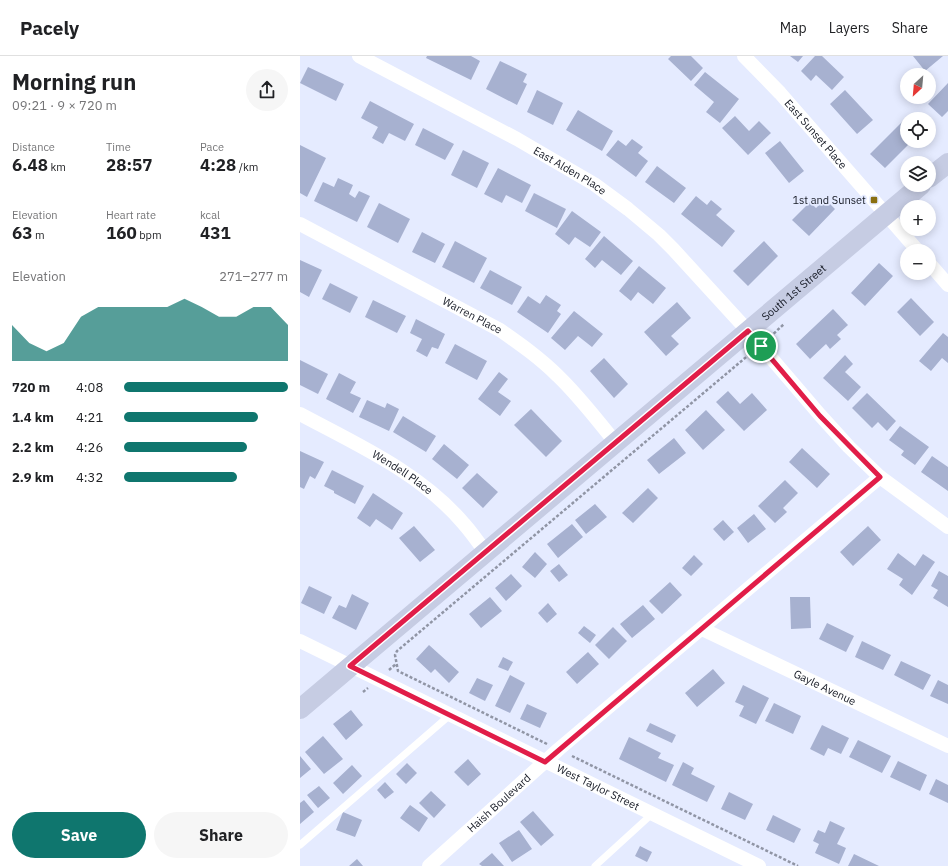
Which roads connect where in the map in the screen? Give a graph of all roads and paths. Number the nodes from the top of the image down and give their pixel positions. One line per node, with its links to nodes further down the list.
1 (359, 56): 12 (street, East Alden Place)
2 (744, 56): 6 (street, East Sunset Place)
3 (948, 163): 4 (street)
4 (936, 172)
5 (913, 192): 6 (street, South 1st Street)
6 (886, 214): 8 (street, East Sunset Place); 12 (street, South 1st Street)
7 (300, 224): 15 (street, Warren Place)
8 (912, 244)
9 (936, 270): 10 (street)
10 (947, 281)
11 (788, 321): 13 (path)
12 (748, 331): 13 (street, East Alden Place); 15 (street, South 1st Street)
13 (761, 346): 16 (street, East Alden Place); 25 (path)
14 (300, 414): 18 (street, Wendell Place)
15 (616, 443): 18 (street, South 1st Street)
16 (880, 477): 17 (street, East Alden Place); 19 (street, Haish Boulevard)
17 (948, 527)
18 (486, 553): 21 (street, South 1st Street)
19 (702, 629): 24 (street, Gayle Avenue); 25 (street, Haish Boulevard)
20 (300, 641): 21 (street, West Taylor Street)
21 (350, 666): 22 (street, South 1st Street); 23 (street, West Taylor Street)
22 (300, 709)
23 (450, 715): 26 (street, West Taylor Street); 28 (lane)
24 (948, 746)
25 (559, 750): 26 (street, Haish Boulevard); 32 (path)
26 (545, 762): 27 (street, West Taylor Street); 29 (street, Haish Boulevard)
27 (652, 814): 30 (lane); 31 (street, West Taylor Street)
28 (300, 844)
29 (429, 866)
30 (596, 866)
31 (759, 866)
32 (798, 866)

